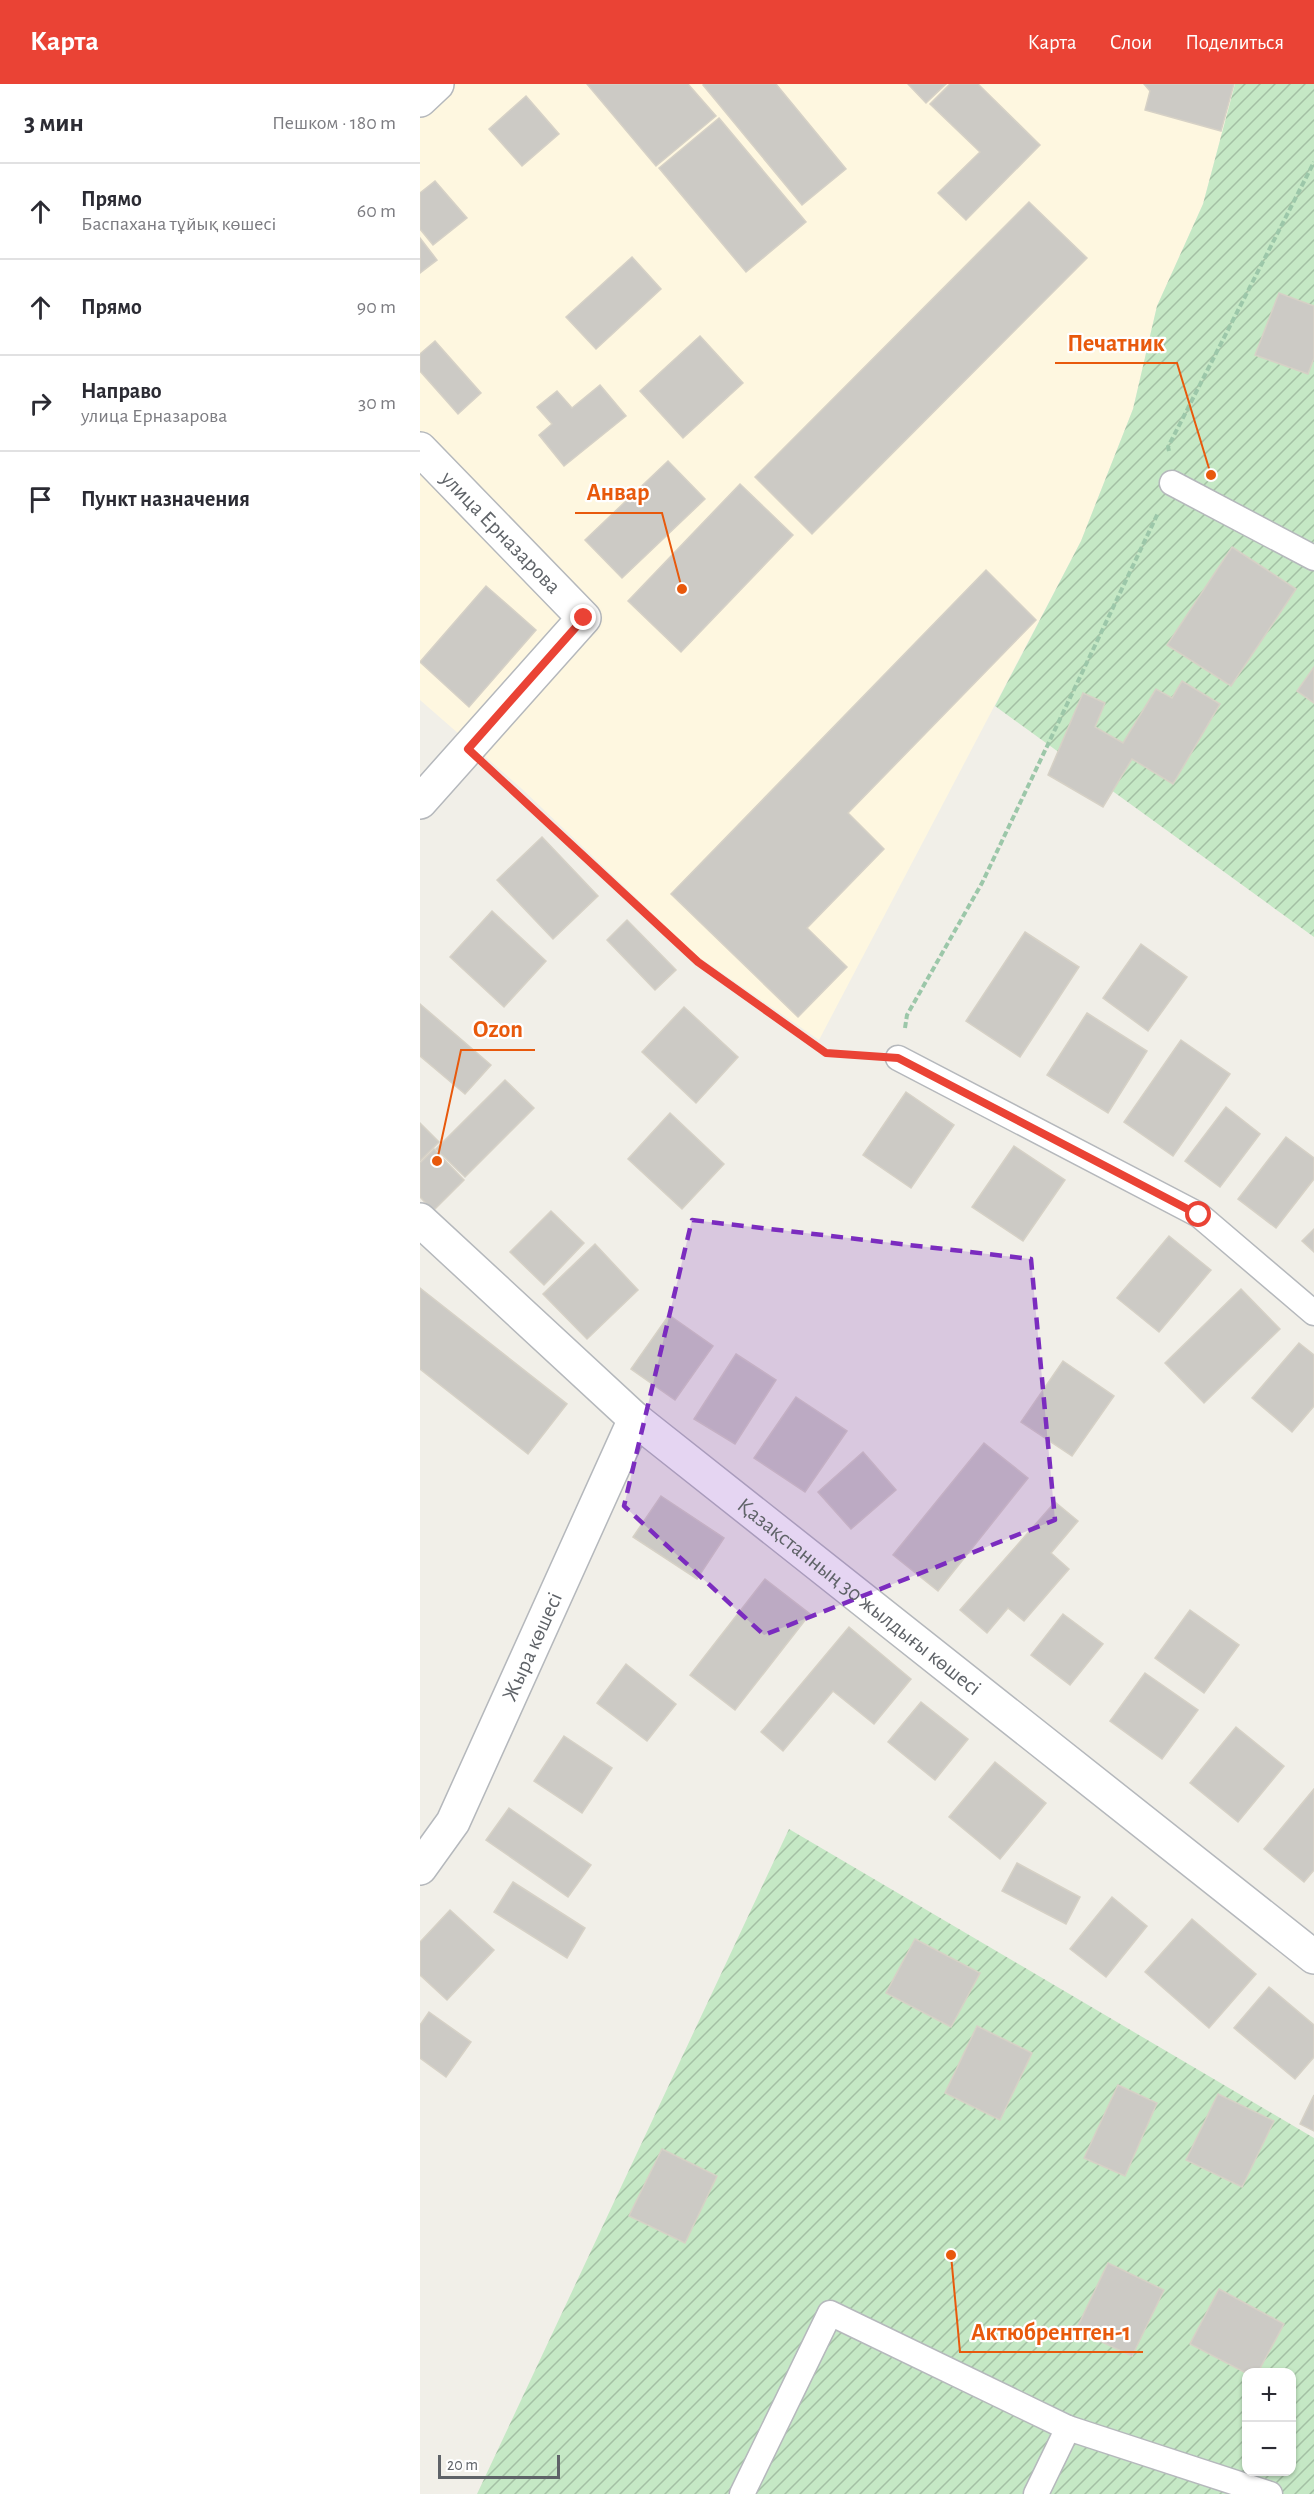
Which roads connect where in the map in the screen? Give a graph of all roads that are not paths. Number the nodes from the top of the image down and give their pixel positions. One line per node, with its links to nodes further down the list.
1 (437, 84): 2 (street)
2 (420, 100)
3 (420, 449): 6 (street, улица Ерназарова)
4 (1172, 483): 5 (lane)
5 (1314, 558)
6 (420, 802)
7 (898, 1058): 9 (lane)
8 (420, 1220): 10 (street, Қазақстанның 30 жылдығы көшесі)
9 (1314, 1313)
10 (635, 1419): 11 (street, Жыра көшесі); 12 (street, Қазақстанның 30 жылдығы көшесі)
11 (420, 1868)
12 (1314, 1957)
13 (1068, 2428): 14 (lane); 15 (lane); 16 (lane)
14 (742, 2494)
15 (1036, 2494)
16 (1270, 2494)

